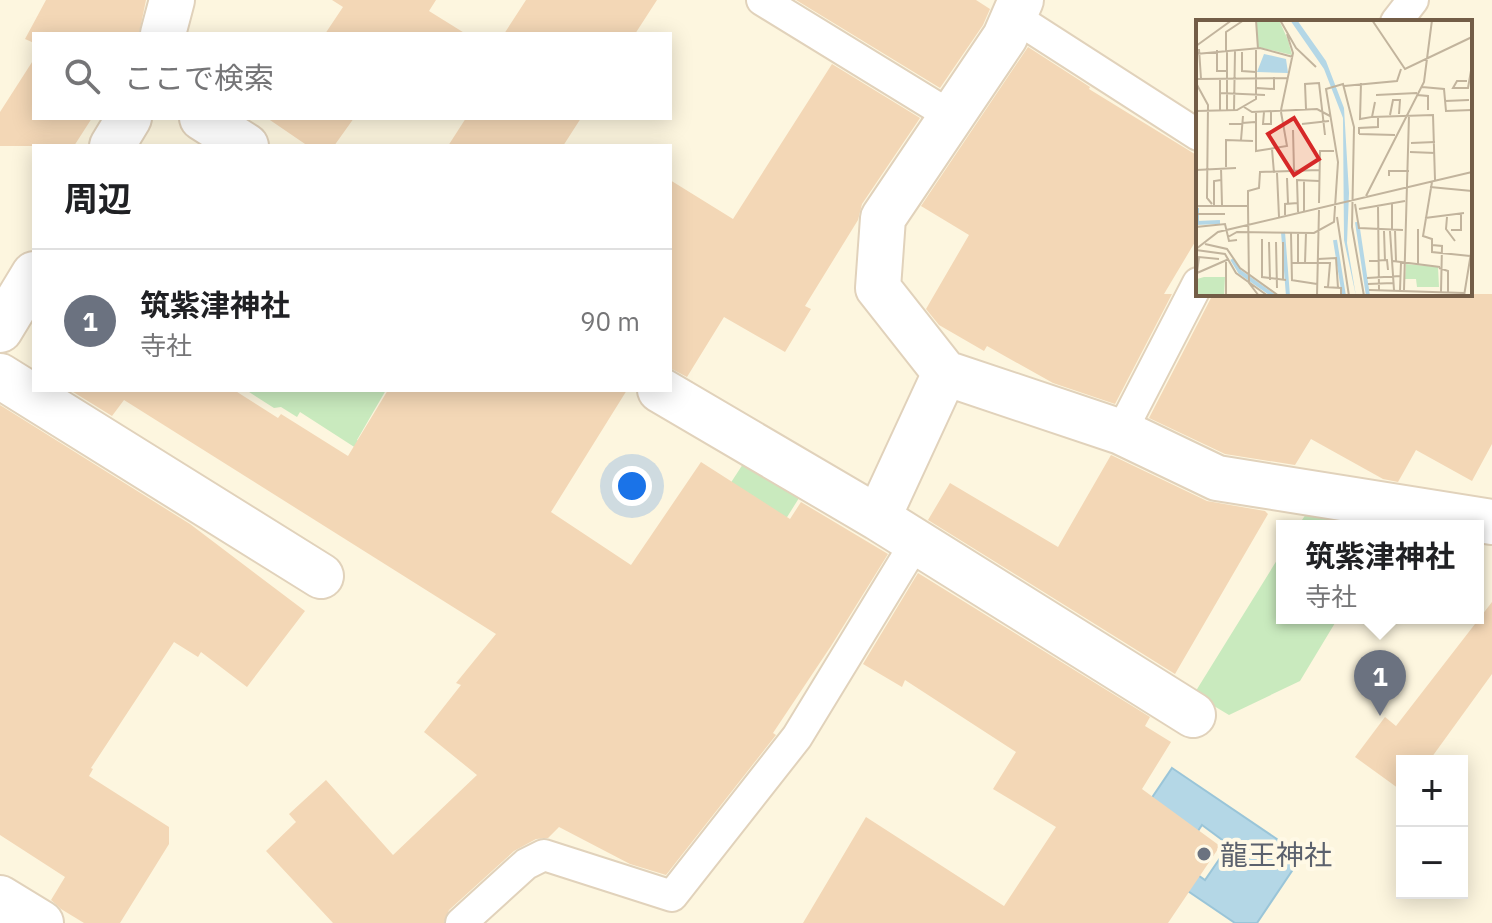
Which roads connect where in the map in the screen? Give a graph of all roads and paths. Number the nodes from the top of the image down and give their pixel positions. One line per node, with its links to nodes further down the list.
1 (172, 0): 6 (street)
2 (762, 0): 7 (lane)
3 (1413, 0): 5 (lane)
4 (1017, 8): 7 (street); 10 (lane)
5 (1398, 20)
6 (164, 32)
7 (951, 116): 16 (street)
8 (128, 120): 11 (street)
9 (205, 120): 12 (street)
10 (1196, 134)
11 (113, 144)
12 (243, 144)
13 (32, 277): 15 (street)
14 (1196, 287): 19 (lane)
15 (0, 330)
16 (945, 373): 19 (street); 20 (street)
17 (0, 376): 23 (street)
18 (663, 392): 20 (street)
19 (1121, 432): 21 (street)
20 (878, 518): 22 (street)
21 (1480, 520)
22 (916, 542): 24 (street); 27 (lane)
23 (321, 576)
24 (1193, 715)
25 (0, 898): 26 (street)
26 (41, 923)
27 (461, 923)

